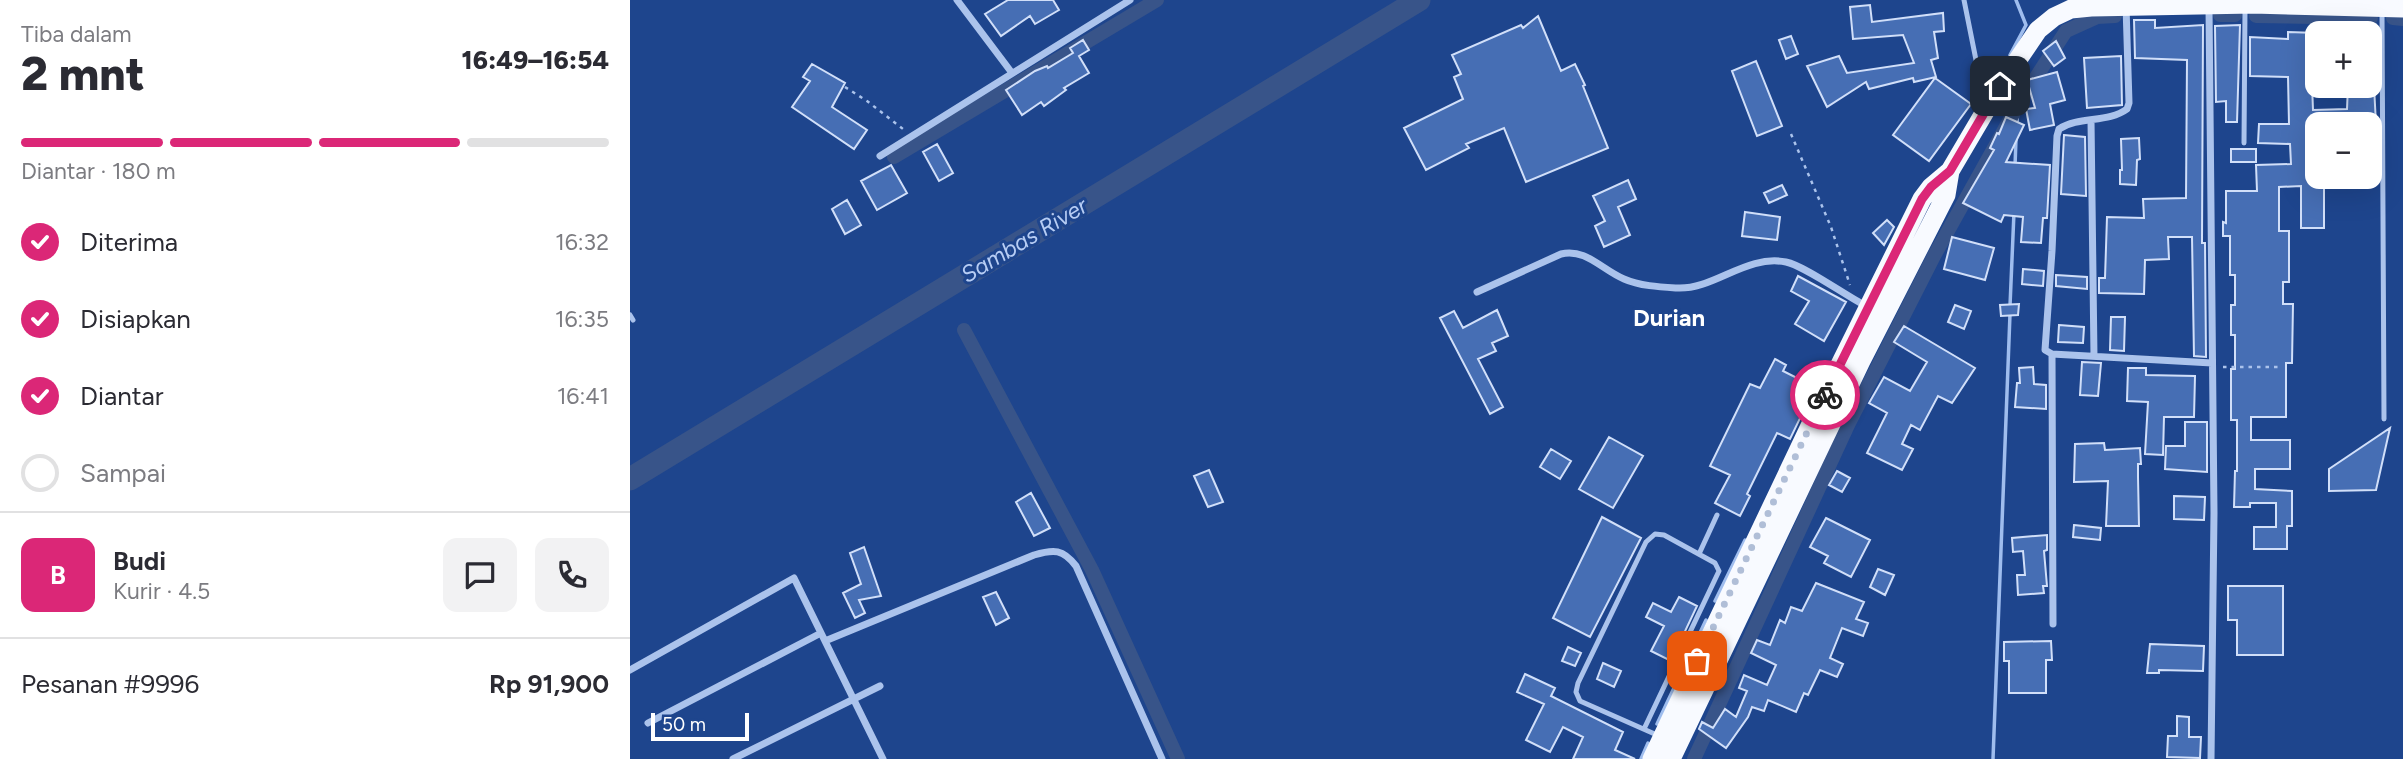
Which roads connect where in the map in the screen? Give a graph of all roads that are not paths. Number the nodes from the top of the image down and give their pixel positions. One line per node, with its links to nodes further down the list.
1 (957, 0): 9 (street)
2 (1130, 0): 9 (street)
3 (1964, 0): 10 (lane)
4 (2209, 4): 5 (highway); 6 (highway); 19 (street)
5 (2245, 4): 7 (highway); 12 (lane)
6 (2126, 6): 10 (highway); 11 (street)
7 (2382, 8): 8 (highway); 20 (lane)
8 (2403, 8)
9 (1012, 73): 13 (street)
10 (1986, 110): 14 (highway)
11 (2091, 120): 17 (street); 18 (street)
12 (2244, 143)
13 (880, 156)
14 (1950, 171): 16 (highway); 23 (highway)
15 (1476, 292): 16 (street)
16 (1863, 305): 23 (highway)
17 (2052, 354): 18 (street); 25 (street)
18 (2094, 356): 19 (street)
19 (2213, 365): 37 (street)
20 (2384, 419)
21 (1717, 515): 22 (lane)
22 (1699, 554): 24 (lane); 31 (lane)
23 (1748, 579): 24 (highway); 36 (highway)
24 (1711, 611): 31 (highway)
25 (2053, 624)
26 (823, 637): 27 (street); 29 (street); 30 (street); 34 (street)
27 (630, 670)
28 (880, 686): 29 (street)
29 (854, 699): 32 (street); 33 (street)
30 (648, 723)
31 (1653, 733): 35 (highway)
32 (733, 759)
33 (883, 759)
34 (1162, 759)
35 (1651, 759)
36 (1671, 759)
37 (2211, 759)

